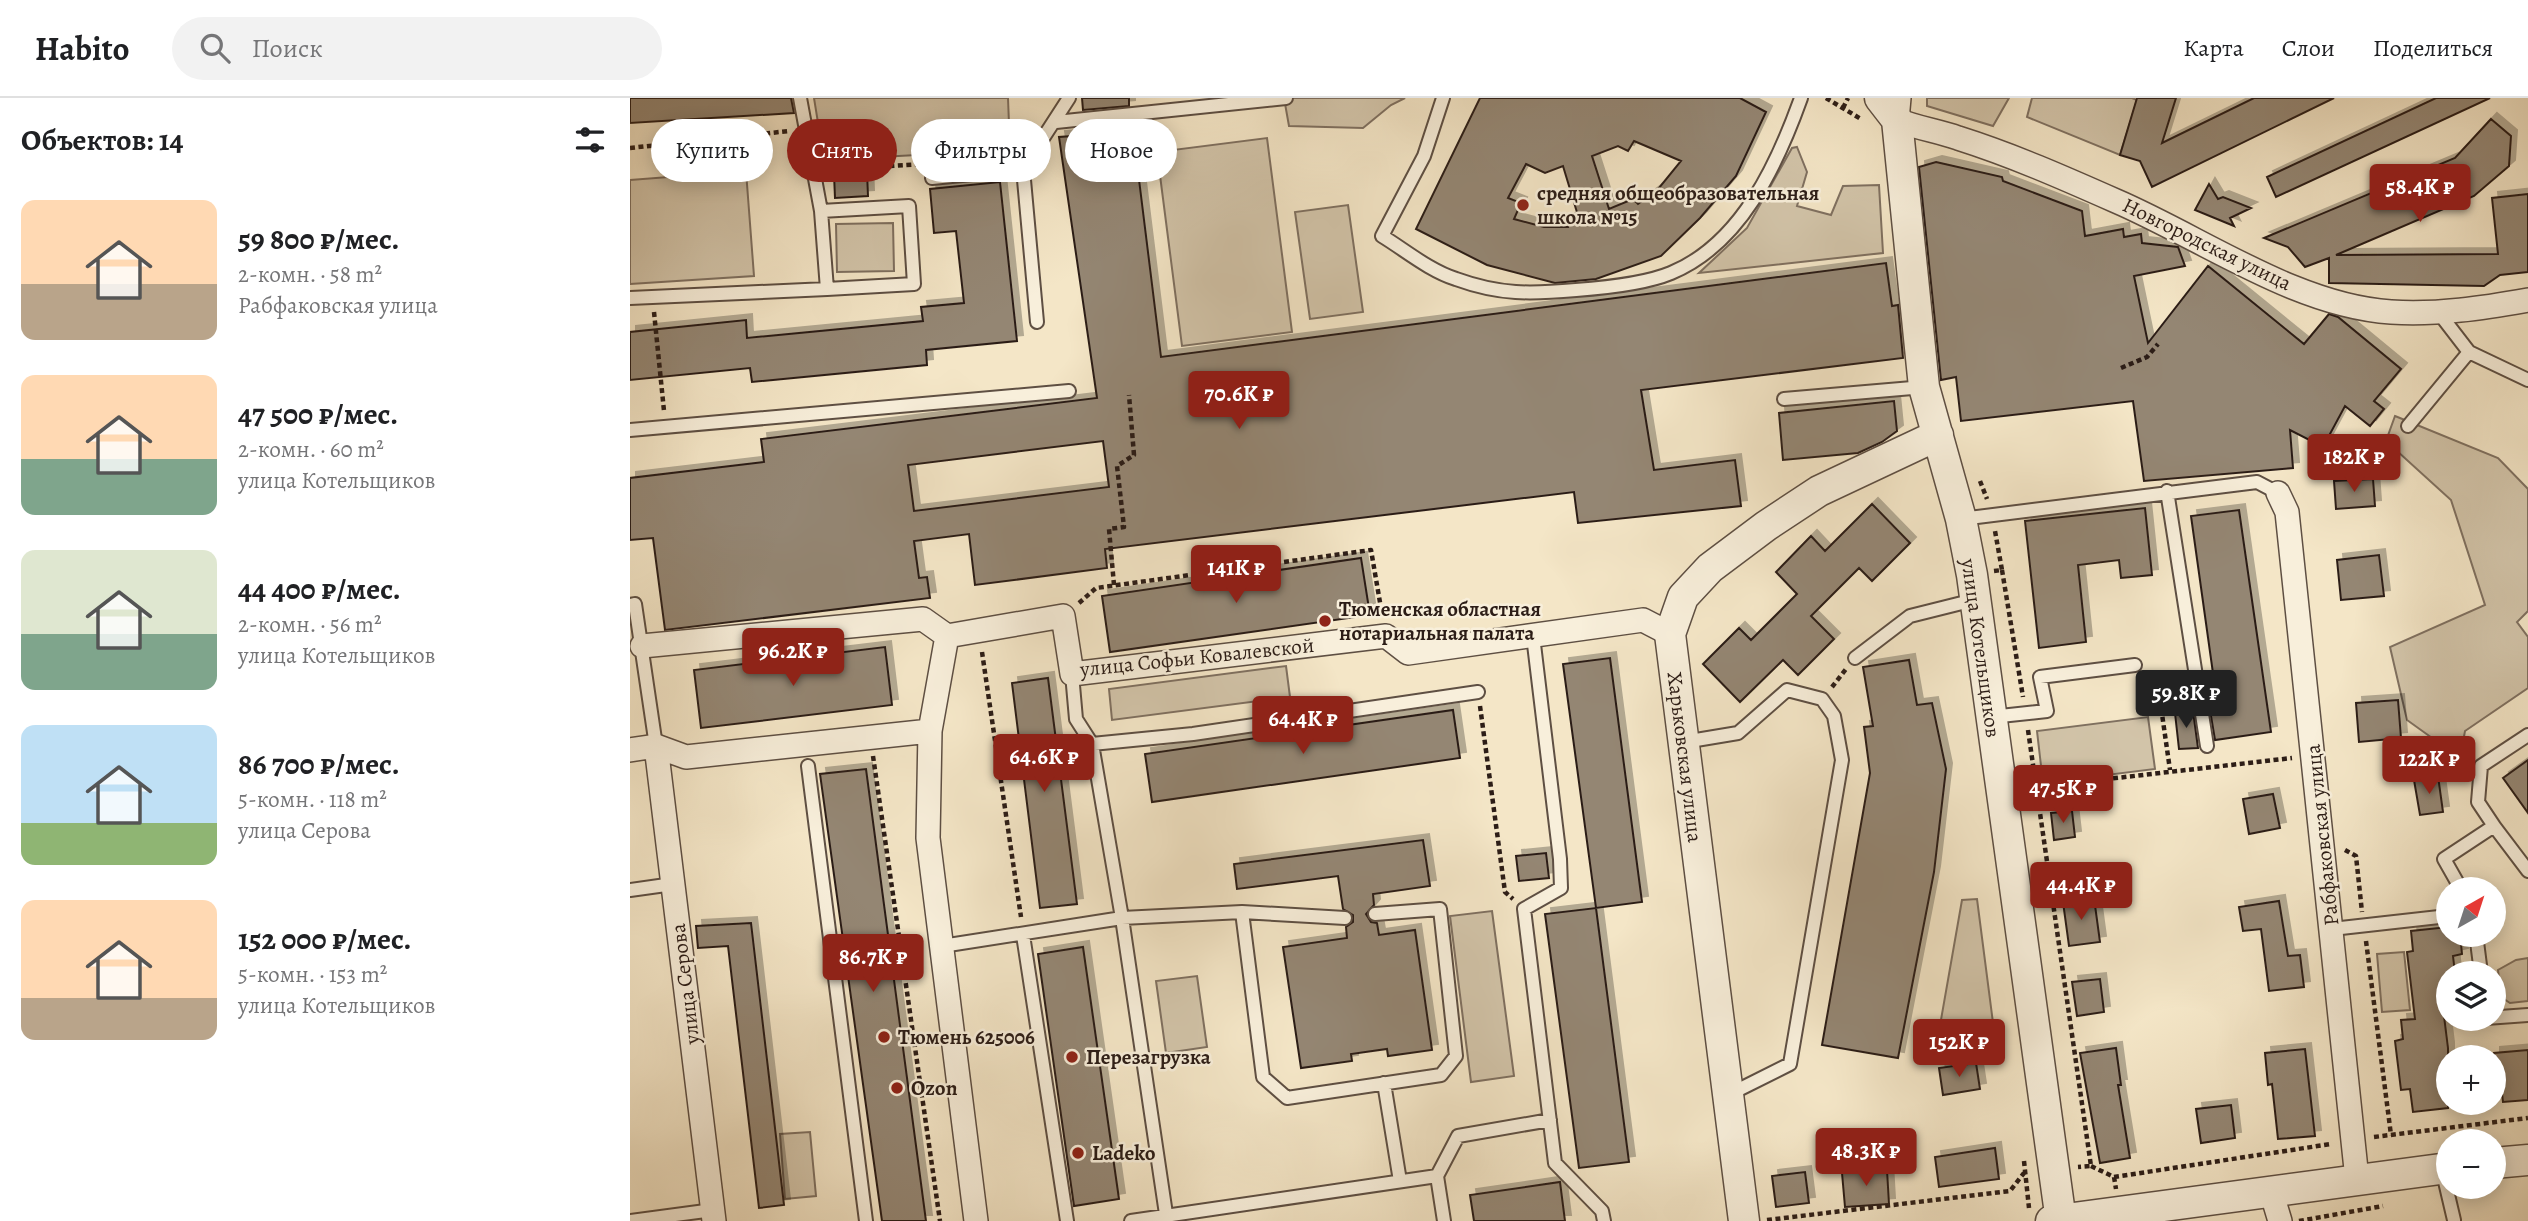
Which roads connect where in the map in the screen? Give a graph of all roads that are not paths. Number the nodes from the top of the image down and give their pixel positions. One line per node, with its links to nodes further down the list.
1 (800, 98): 10 (lane)
2 (1069, 98): 7 (lane)
3 (1286, 98): 7 (lane)
4 (1443, 98): 5 (lane)
5 (1801, 98)
6 (1892, 105): 14 (street, Новгородская улица); 18 (street, улица Котельщиков)
7 (1056, 122): 8 (lane)
8 (1051, 129)
9 (1024, 182): 15 (lane)
10 (821, 211): 11 (lane); 11 (lane)
11 (827, 289): 12 (lane)
12 (630, 298)
13 (2528, 300): 14 (street, Новгородская улица)
14 (2439, 313): 16 (lane)
15 (1037, 322)
16 (2469, 352): 17 (lane); 21 (lane)
17 (2528, 380)
18 (1924, 387): 20 (lane); 23 (street, улица Котельщиков)
19 (1069, 391): 22 (lane)
20 (1784, 399)
21 (2408, 426)
22 (630, 430)
23 (1938, 435): 26 (street, улица Котельщиков); 29 (street, Харьковская улица)
24 (2167, 491): 25 (lane); 26 (lane); 42 (lane)
25 (2278, 493): 56 (street, Рабфаковская улица)
26 (1961, 519): 27 (street, улица Котельщиков)
27 (1975, 600): 33 (lane); 37 (street, улица Котельщиков)
28 (630, 605): 32 (lane)
29 (1670, 634): 31 (street); 40 (street, Харьковская улица)
30 (947, 636): 32 (street); 35 (street, улица Софьи Ковалевской); 38 (street)
31 (1533, 636): 35 (street, улица Софьи Ковалевской); 63 (lane)
32 (642, 646): 43 (lane)
33 (1855, 658)
34 (2135, 665): 37 (lane)
35 (1072, 674): 41 (lane)
36 (1478, 692): 41 (lane)
37 (1991, 717): 83 (street, улица Котельщиков)
38 (930, 731): 43 (street); 58 (street)
39 (2528, 735): 46 (lane)
40 (1683, 742): 62 (street, Харьковская улица); 62 (lane)
41 (1092, 744): 54 (lane)
42 (2207, 746)
43 (656, 747): 44 (street); 49 (street, улица Серова)
44 (630, 750)
45 (808, 766): 76 (lane)
46 (2494, 826): 47 (lane); 48 (lane)
47 (2528, 872)
48 (2454, 877)
49 (673, 884): 50 (lane); 73 (street, улица Серова)
50 (630, 890)
51 (1242, 912): 54 (lane); 55 (lane); 61 (lane)
52 (1375, 915): 61 (lane)
53 (2436, 916): 56 (lane)
54 (1122, 918): 57 (lane); 72 (lane)
55 (1345, 918)
56 (2332, 929): 68 (street, Рабфаковская улица)
57 (1023, 935): 58 (lane); 78 (lane)
58 (942, 946): 77 (street)
59 (2528, 1015): 60 (lane)
60 (2506, 1017)
61 (1384, 1083): 69 (lane)
62 (1728, 1095): 82 (street, Харьковская улица)
63 (1550, 1121): 67 (lane); 81 (lane)
64 (2528, 1160): 65 (street)
65 (2506, 1162)
66 (2436, 1169): 68 (street)
67 (1437, 1176): 69 (lane); 80 (lane)
68 (2357, 1179): 70 (street)
69 (1399, 1181): 72 (lane)
70 (2271, 1191): 83 (street); 84 (street)
71 (2450, 1199): 74 (lane)
72 (1166, 1214): 79 (lane)
73 (713, 1216): 75 (lane)
74 (2454, 1220)
75 (630, 1221)
76 (866, 1221)
77 (976, 1221)
78 (1067, 1221)
79 (1130, 1221)
80 (1444, 1221)
81 (1604, 1221)
82 (1744, 1221)
83 (2057, 1221)
84 (2280, 1221)

